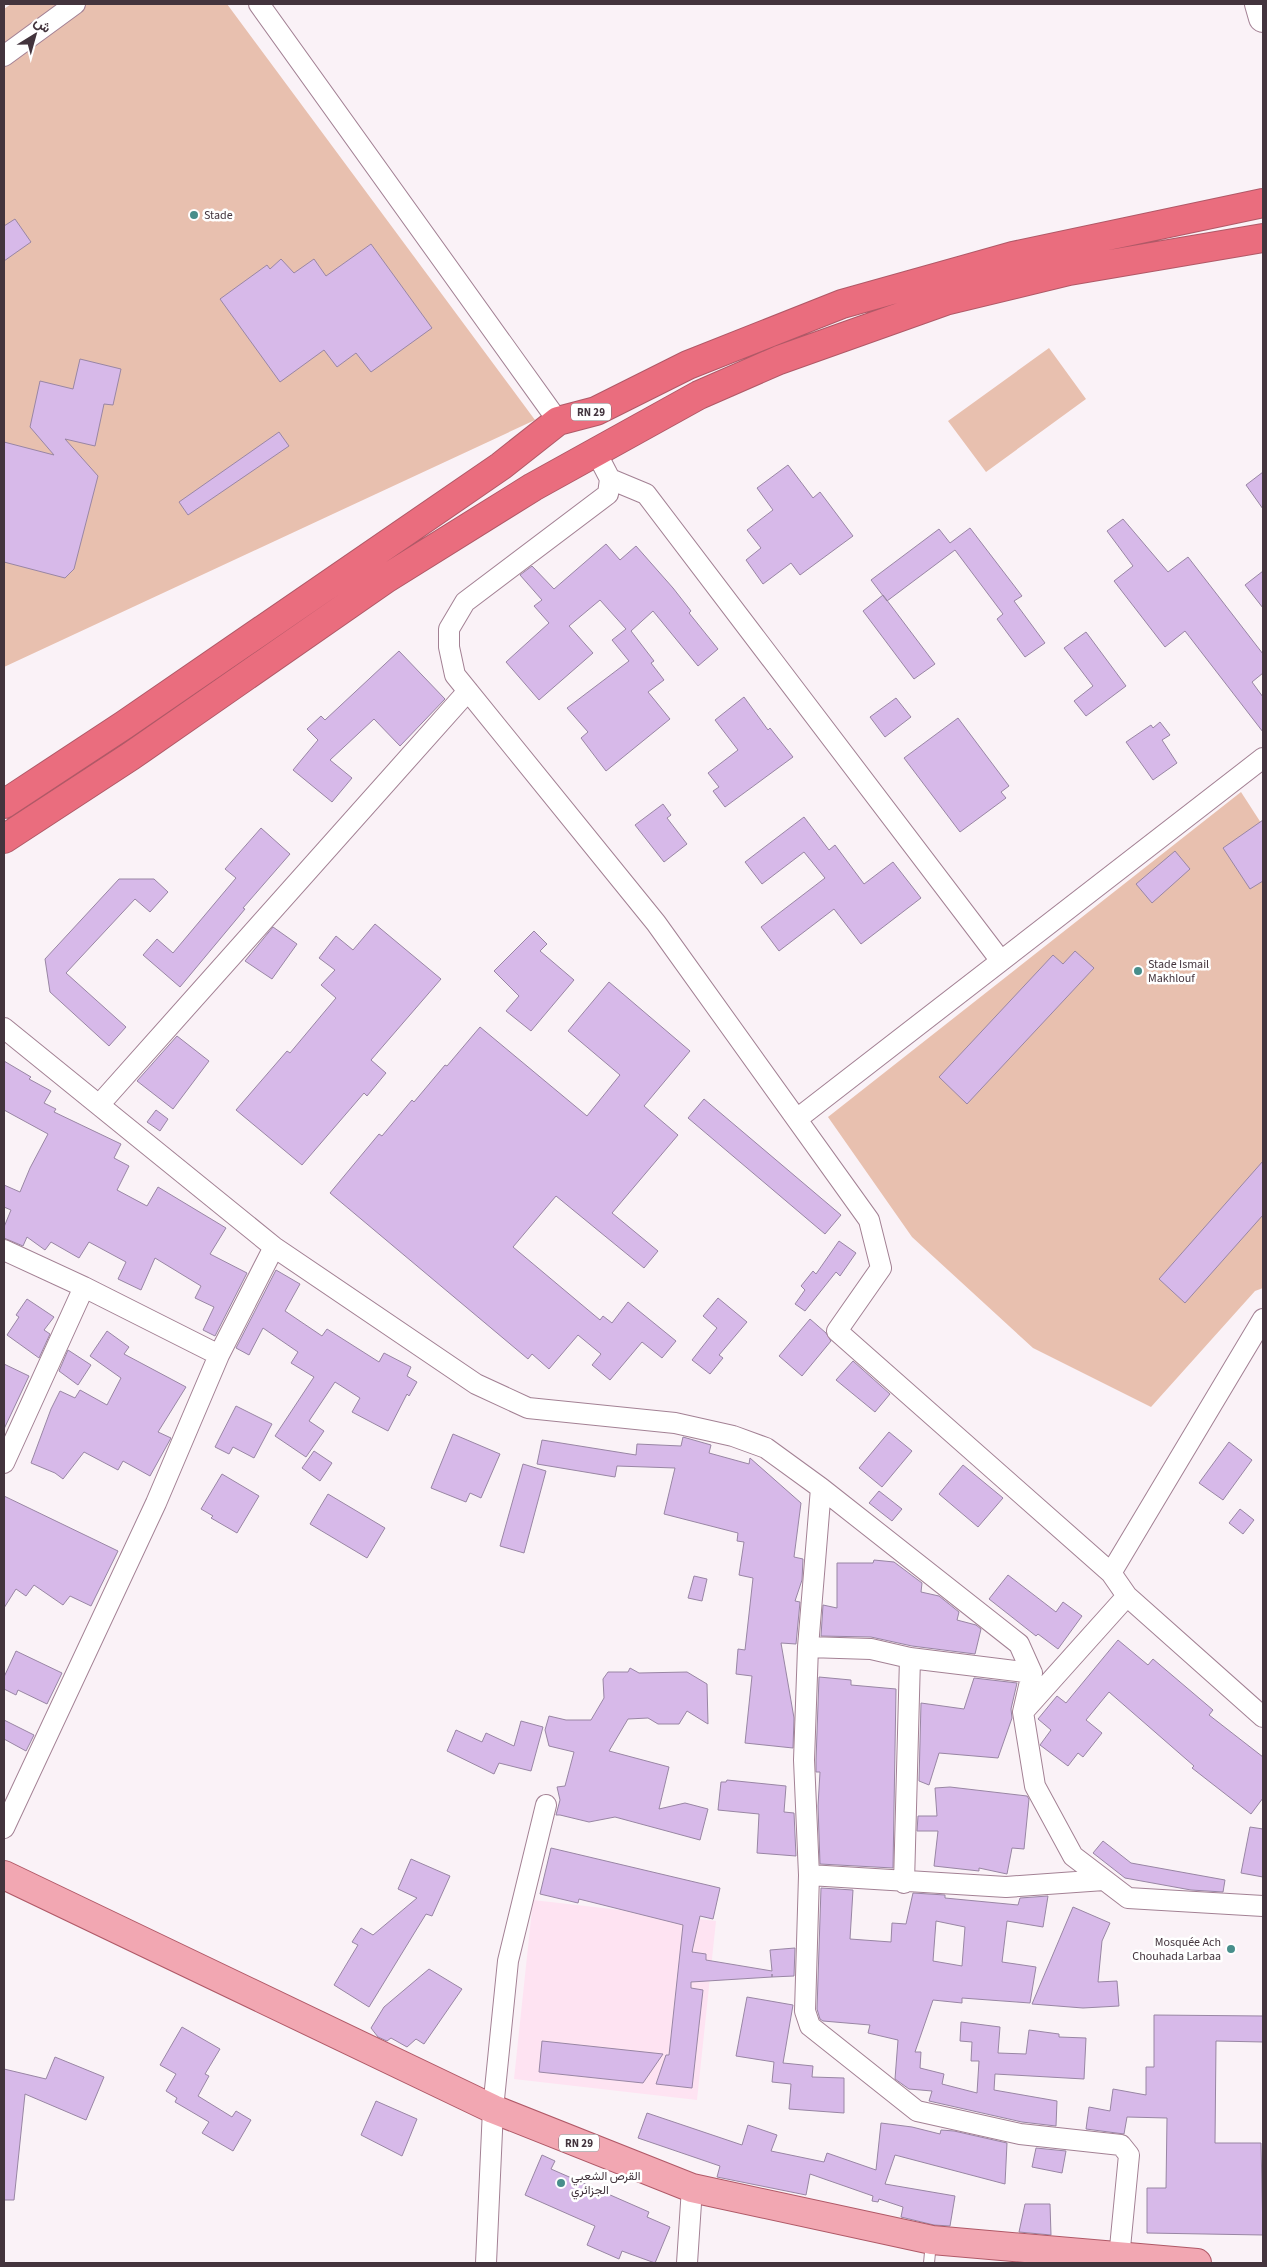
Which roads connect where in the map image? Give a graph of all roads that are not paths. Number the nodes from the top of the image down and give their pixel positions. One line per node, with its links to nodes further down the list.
1 (75, 4): 5 (street)
2 (259, 4): 8 (street)
3 (1259, 4): 4 (main road)
4 (1263, 18)
5 (4, 56)
6 (1263, 203): 8 (highway, RN 29)
7 (1263, 238): 9 (highway)
8 (558, 421): 13 (highway, RN 29)
9 (596, 452): 10 (street); 14 (highway)
10 (610, 479): 11 (street); 15 (street)
11 (468, 692): 17 (street); 18 (street)
12 (1263, 758): 15 (street)
13 (4, 804)
14 (4, 840)
15 (1001, 961): 18 (street)
16 (4, 1028): 17 (street)
17 (99, 1105): 19 (street)
18 (797, 1119): 26 (street)
19 (274, 1247): 23 (street); 25 (street)
20 (4, 1250): 21 (street)
21 (84, 1287): 23 (street); 24 (street)
22 (1263, 1319): 26 (street)
23 (219, 1355): 34 (street)
24 (4, 1462)
25 (821, 1488): 28 (street); 30 (street)
26 (1111, 1573): 27 (street)
27 (1127, 1596): 31 (street); 32 (street)
28 (808, 1647): 29 (street); 36 (street)
29 (910, 1658): 30 (street); 38 (street)
30 (1032, 1673): 31 (street)
31 (1023, 1712): 37 (street)
32 (1263, 1717)
33 (546, 1805): 40 (street)
34 (4, 1828)
35 (4, 1875): 40 (main road, RN 29)
36 (809, 1875): 38 (street); 43 (street)
37 (1104, 1880): 38 (street); 39 (street)
38 (904, 1882)
39 (1263, 1906)
40 (494, 2109): 41 (main road, RN 29); 44 (street)
41 (692, 2188): 42 (main road, RN 29); 45 (street)
42 (930, 2252): 43 (main road, RN 29)
43 (1119, 2258): 46 (main road, RN 29)
44 (486, 2263)
45 (686, 2263)
46 (1197, 2263)

